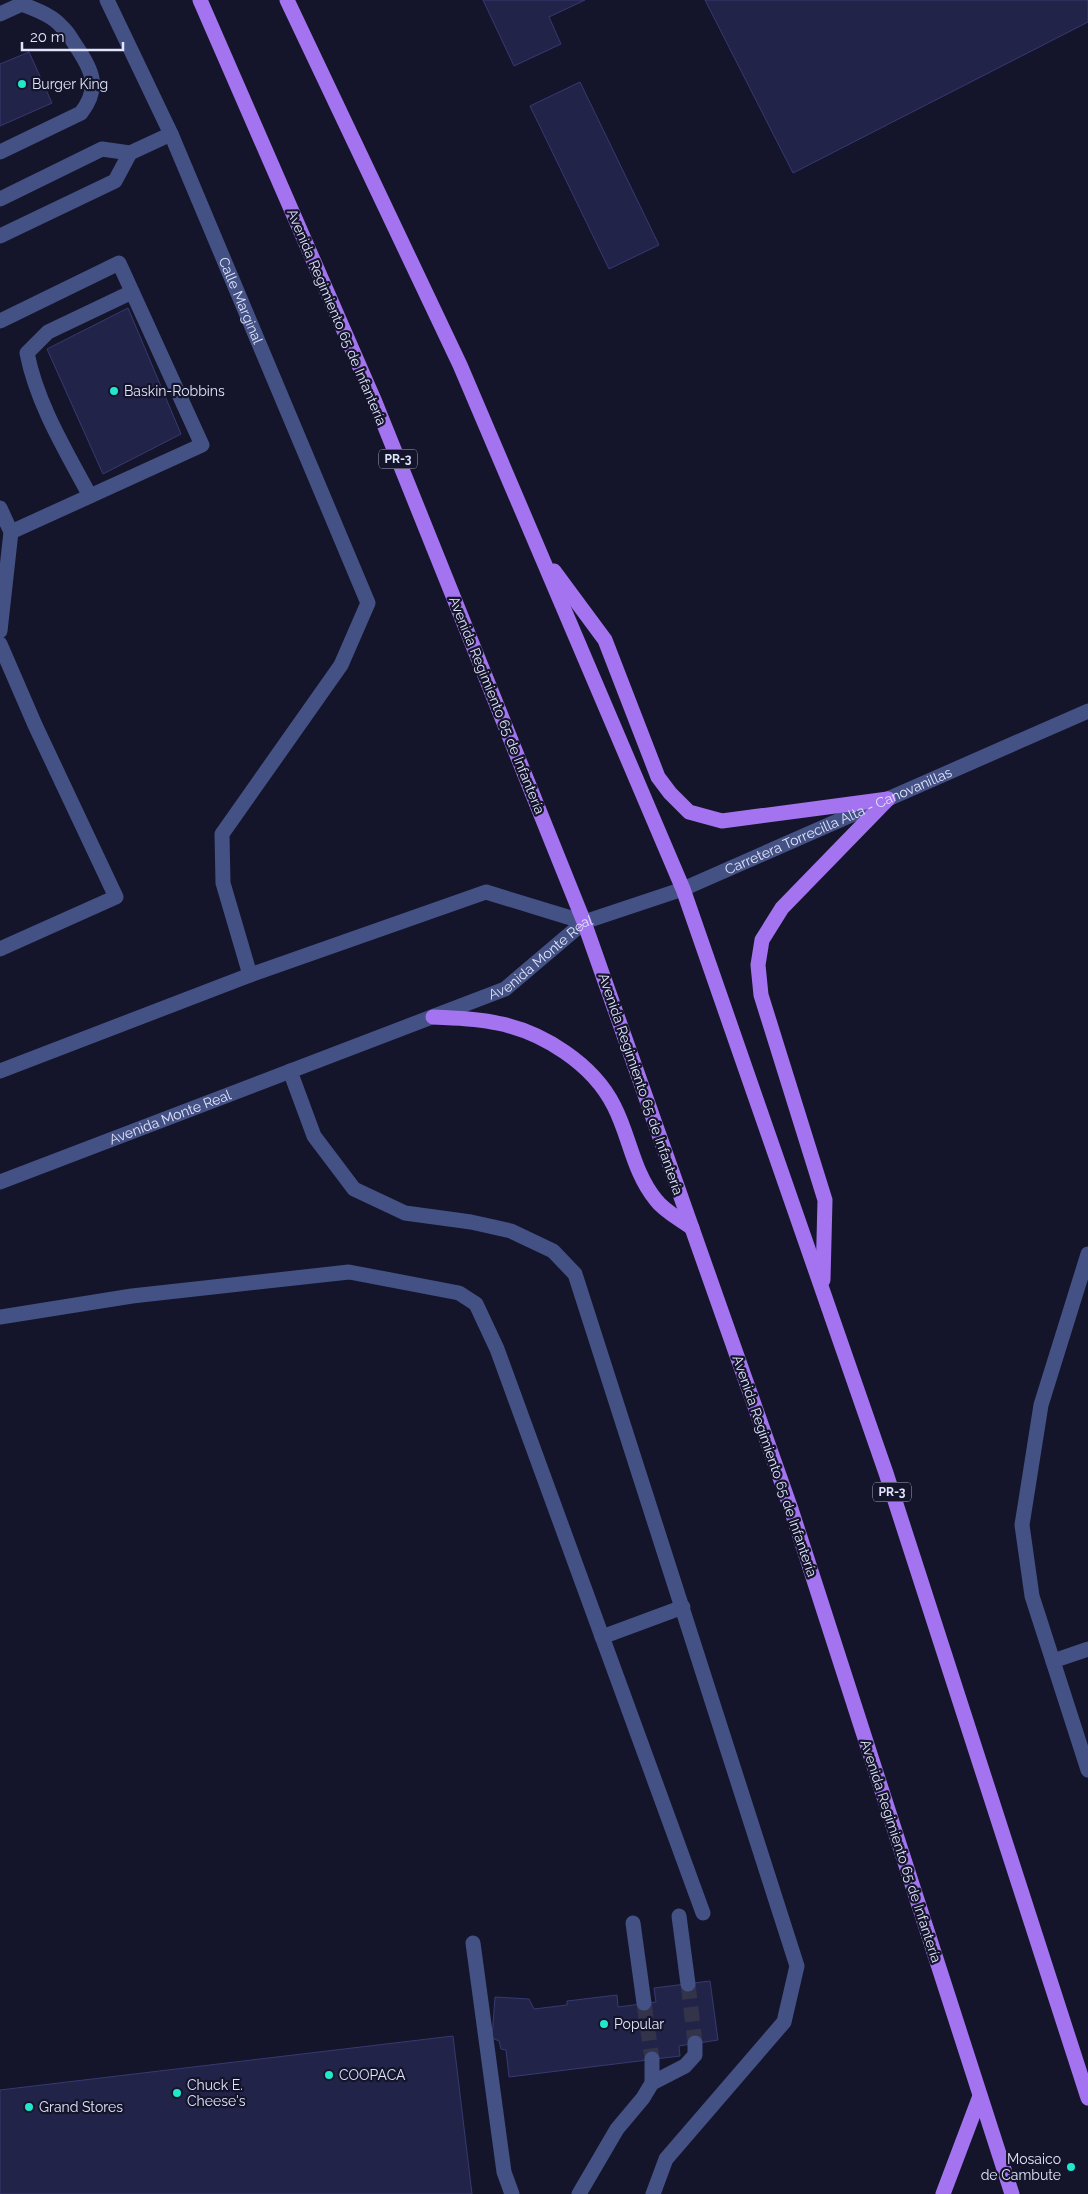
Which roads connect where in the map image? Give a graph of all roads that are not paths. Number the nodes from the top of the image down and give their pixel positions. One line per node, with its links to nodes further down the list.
1 (107, 0): 6 (street, Calle Marginal)
2 (200, 0): 22 (main road, Avenida Regimiento 65 de Infantería / PR-3)
3 (287, 0): 16 (main road, PR-3)
4 (21, 2): 5 (street); 7 (street)
5 (0, 14)
6 (171, 134): 8 (street); 24 (street, Calle Marginal)
7 (0, 152)
8 (130, 154): 9 (street); 10 (street)
9 (0, 199)
10 (0, 236)
11 (132, 292): 12 (street); 13 (street); 13 (street)
12 (0, 321)
13 (90, 496): 15 (street)
14 (0, 508): 15 (street)
15 (11, 532): 17 (street)
16 (540, 551): 20 (main road); 21 (main road, PR-3)
17 (0, 631)
18 (0, 644): 23 (street)
19 (1088, 711): 20 (street, Carretera Torrecilla Alta - Canovanillas)
20 (888, 799): 21 (street, Carretera Torrecilla Alta - Canovanillas); 31 (main road)
21 (683, 890): 22 (street, Carretera Torrecilla Alta - Canovanillas); 31 (main road, PR-3)
22 (584, 922): 24 (street, Avenida Monte Real); 25 (street, Avenida Monte Real); 29 (main road, Avenida Regimiento 65 de Infantería / PR-3)
23 (0, 949)
24 (250, 975): 26 (street, Avenida Monte Real)
25 (433, 1017): 27 (street, Avenida Monte Real); 29 (main road)
26 (0, 1071)
27 (290, 1071): 28 (street, Avenida Monte Real); 33 (street)
28 (0, 1182)
29 (692, 1228): 47 (main road, Avenida Regimiento 65 de Infantería / PR-3)
30 (1088, 1254): 36 (street)
31 (823, 1290): 48 (main road, PR-3)
32 (0, 1317): 34 (street)
33 (683, 1607): 34 (street); 51 (street)
34 (602, 1637): 38 (street)
35 (1088, 1649): 36 (street)
36 (1052, 1661): 37 (street)
37 (1088, 1770)
38 (703, 1912)
39 (679, 1916): 42 (street)
40 (633, 1922): 43 (street)
41 (473, 1944): 49 (street)
42 (688, 1984)
43 (644, 2004)
44 (695, 2043): 46 (street)
45 (652, 2059): 46 (street)
46 (652, 2083): 50 (street)
47 (980, 2096): 52 (main road); 53 (main road, Avenida Regimiento 65 de Infantería / PR-3)
48 (1088, 2098)
49 (512, 2194)
50 (579, 2194)
51 (653, 2194)
52 (943, 2194)
53 (1012, 2194)

